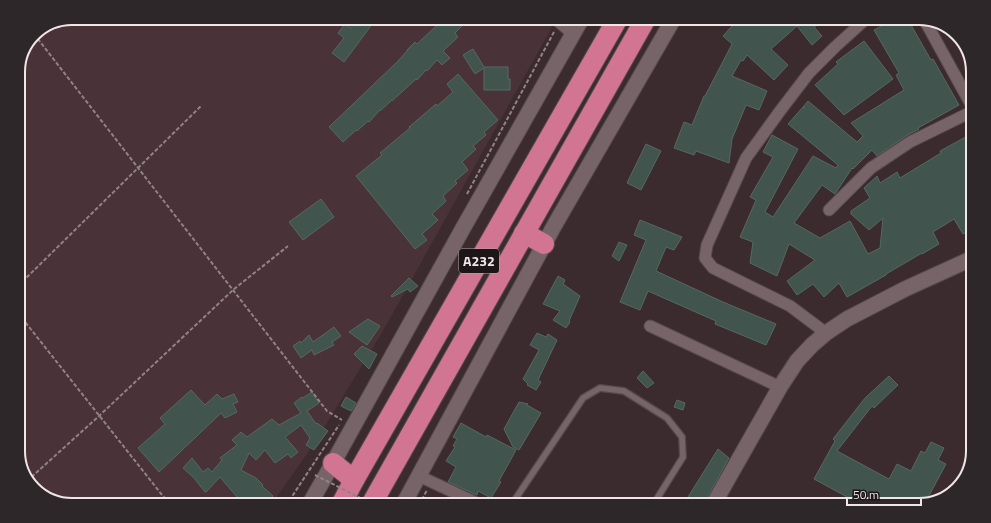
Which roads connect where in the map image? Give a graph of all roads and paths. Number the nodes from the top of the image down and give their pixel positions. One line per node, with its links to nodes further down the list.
1 (555, 25): 15 (path)
2 (563, 25): 9 (street)
3 (578, 25): 9 (main road)
4 (614, 25): 32 (highway, A232)
5 (642, 25): 17 (highway, A232)
6 (670, 25): 18 (main road)
7 (859, 25): 25 (street)
8 (928, 26): 11 (street)
9 (573, 34): 28 (main road)
10 (38, 40): 14 (path)
11 (966, 97)
12 (202, 105): 14 (path)
13 (966, 114): 16 (street)
14 (138, 168): 21 (path); 22 (path)
15 (466, 195)
16 (829, 210)
17 (524, 233): 18 (highway); 39 (highway, A232)
18 (544, 244): 31 (main road)
19 (288, 246): 22 (path)
20 (966, 261): 25 (main road)
21 (25, 279)
22 (234, 290): 27 (path); 34 (path)
23 (25, 322): 27 (path)
24 (650, 326): 26 (street)
25 (826, 333): 26 (main road)
26 (780, 387): 45 (main road)
27 (99, 416): 30 (path); 33 (path)
28 (333, 464): 32 (highway); 35 (main road)
29 (315, 475): 38 (path, bridge)
30 (32, 476)
31 (425, 479): 40 (main road); 41 (path); 42 (street)
32 (353, 483): 36 (highway); 37 (highway, A232)
33 (164, 498)
34 (291, 498)
35 (314, 498)
36 (339, 498)
37 (345, 498)
38 (360, 498)
39 (374, 498)
40 (409, 498)
41 (421, 498)
42 (467, 498)
43 (516, 498): 44 (lane)
44 (657, 498)
45 (717, 498)

